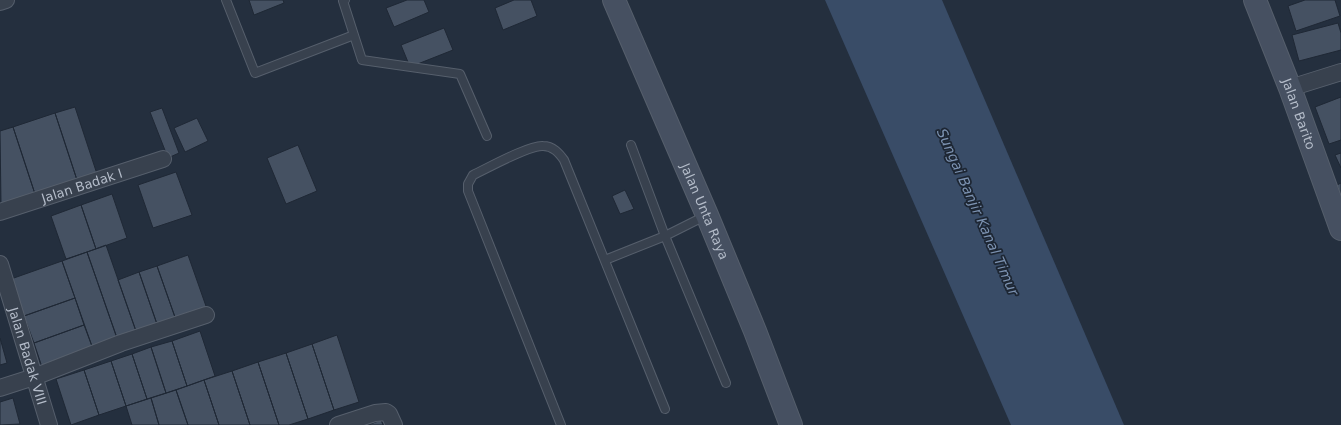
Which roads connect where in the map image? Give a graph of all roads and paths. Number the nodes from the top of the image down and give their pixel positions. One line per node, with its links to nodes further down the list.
1 (6, 0): 6 (street)
2 (226, 0): 7 (lane)
3 (345, 0): 7 (lane)
4 (614, 0): 14 (street, Jalan Unta Raya)
5 (1255, 0): 9 (street, Jalan Barito)
6 (0, 2)
7 (354, 35): 10 (lane)
8 (1341, 72): 9 (street)
9 (1290, 88): 15 (street, Jalan Barito)
10 (487, 136)
11 (631, 145): 16 (lane)
12 (163, 159): 13 (street, Jalan Badak I)
13 (0, 212)
14 (707, 215): 16 (lane); 28 (street, Jalan Unta Raya)
15 (1341, 228)
16 (666, 236): 17 (lane); 21 (lane)
17 (606, 260): 23 (lane); 27 (lane)
18 (0, 264): 20 (street, Jalan Badak VIII)
19 (206, 315): 20 (street)
20 (34, 377): 22 (street); 24 (street, Jalan Badak VIII)
21 (726, 383)
22 (0, 388)
23 (664, 409)
24 (49, 425)
25 (338, 425): 26 (street)
26 (394, 425)
27 (561, 425)
28 (791, 425)

